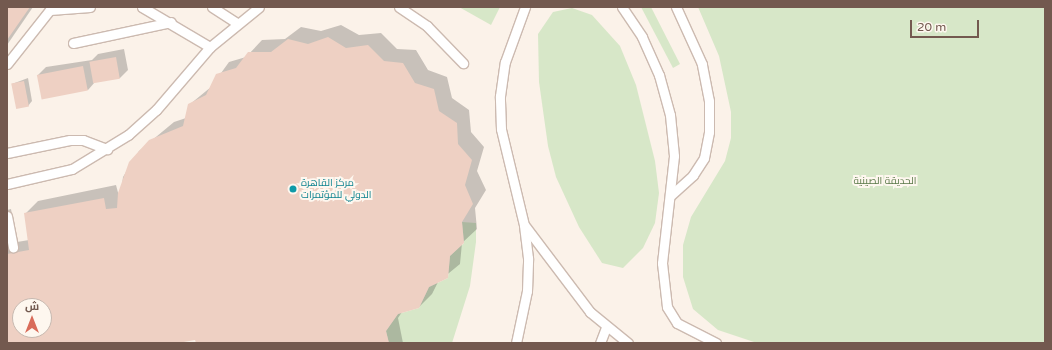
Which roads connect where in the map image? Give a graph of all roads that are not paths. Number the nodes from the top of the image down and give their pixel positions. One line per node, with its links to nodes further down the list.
1 (90, 7): 9 (lane)
2 (142, 7): 10 (lane)
3 (212, 7): 11 (lane)
4 (258, 7): 11 (lane)
5 (398, 7): 14 (lane)
6 (525, 7): 21 (lane)
7 (622, 7): 19 (lane)
8 (676, 7): 19 (lane)
9 (51, 8): 15 (lane)
10 (171, 22): 12 (lane); 13 (lane)
11 (236, 23): 13 (lane)
12 (73, 43)
13 (210, 47): 16 (lane)
14 (463, 63)
15 (7, 64)
16 (108, 149): 17 (lane); 18 (lane)
17 (7, 153)
18 (7, 184)
19 (670, 196): 27 (lane)
20 (7, 216): 22 (lane)
21 (524, 225): 23 (lane); 24 (lane)
22 (13, 247)
23 (606, 327): 25 (lane); 26 (lane)
24 (516, 343)
25 (600, 343)
26 (628, 343)
27 (716, 343)

